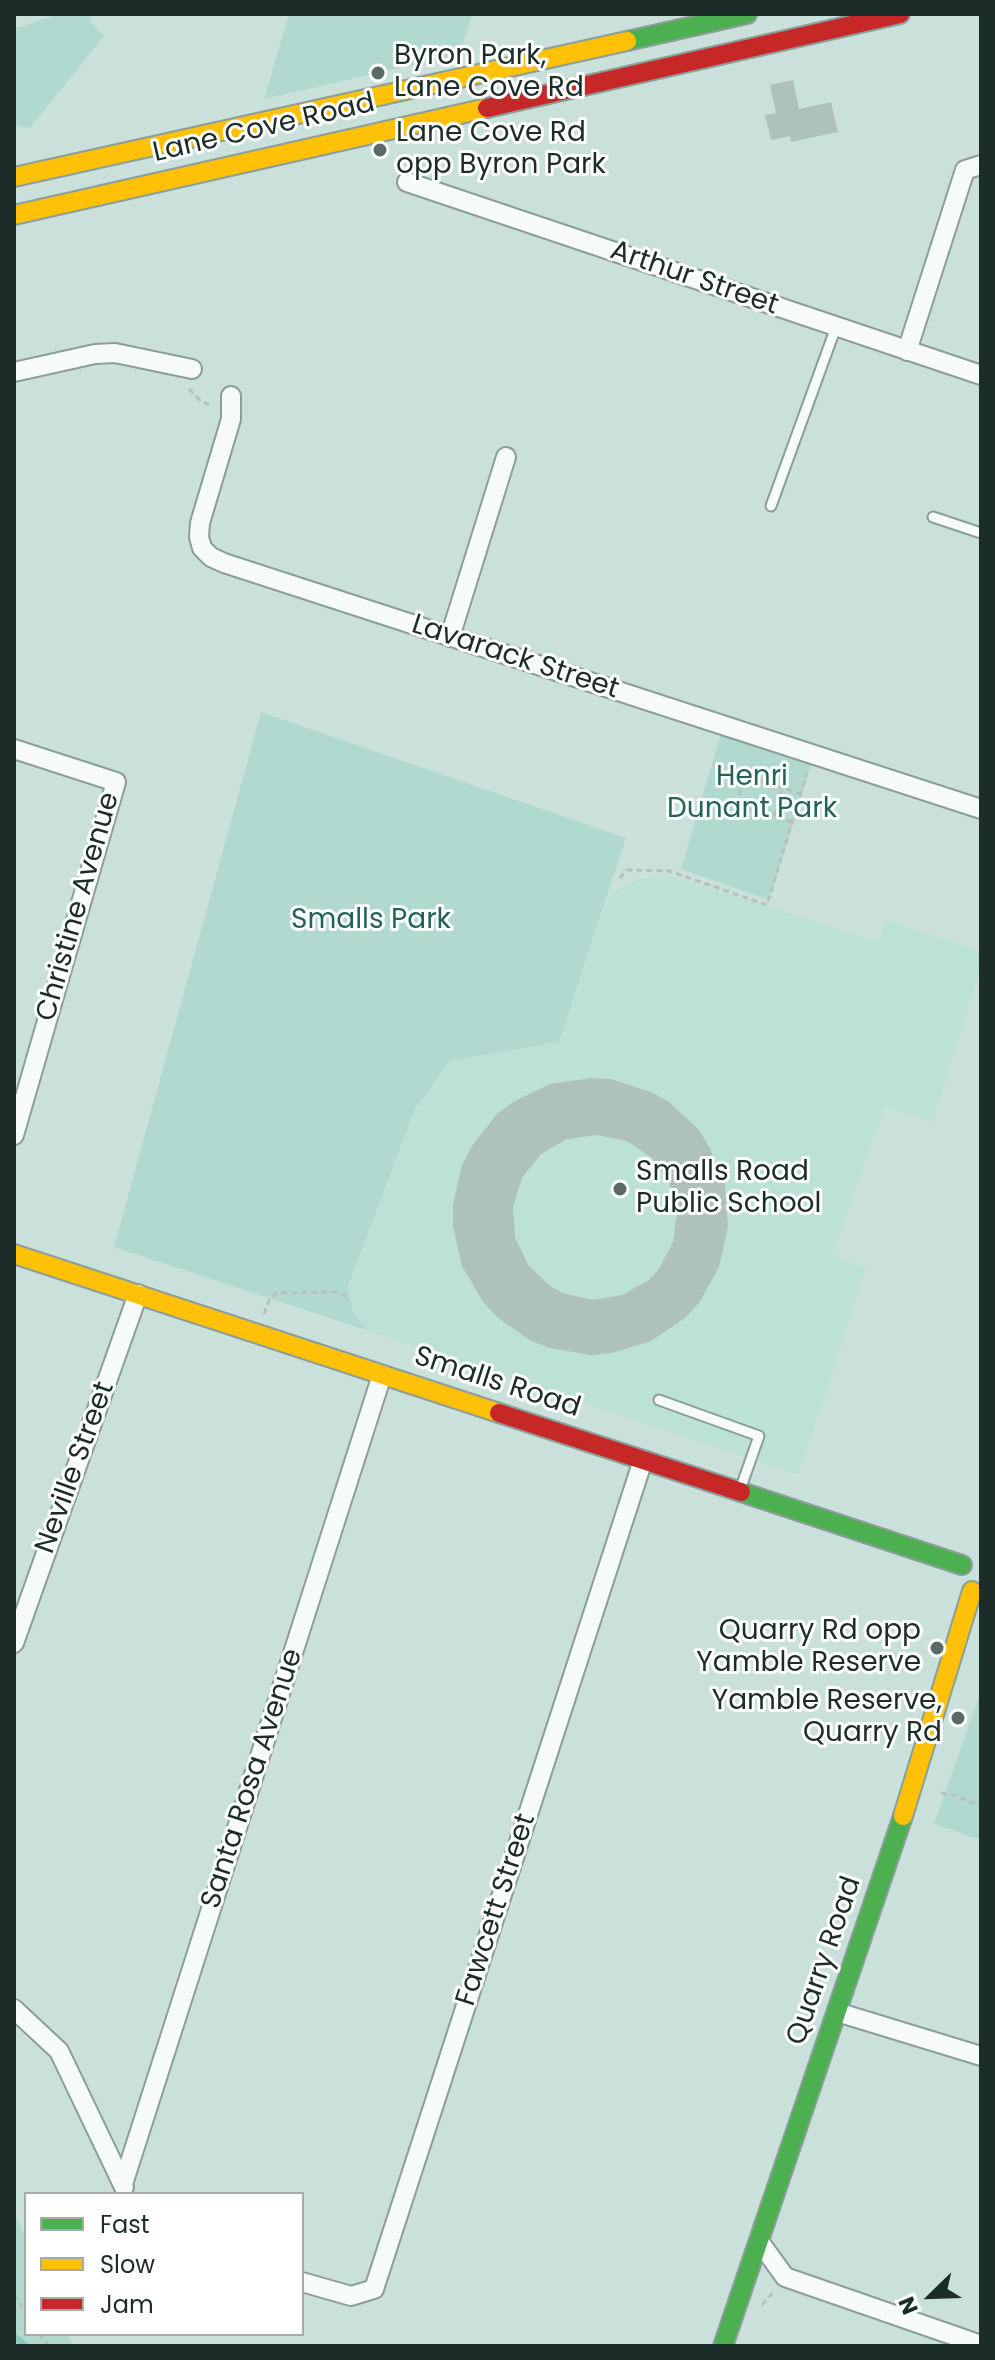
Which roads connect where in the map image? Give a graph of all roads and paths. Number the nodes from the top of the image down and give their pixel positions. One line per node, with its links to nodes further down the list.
1 (747, 14): 4 (main road, Lane Cove Road)
2 (900, 14): 6 (main road, Lane Cove Road)
3 (981, 165): 8 (street)
4 (14, 177)
5 (407, 182): 7 (street, Arthur Street)
6 (14, 215)
7 (836, 327): 8 (street, Arthur Street); 16 (lane)
8 (907, 351): 12 (street, Arthur Street)
9 (172, 365): 10 (street); 11 (street); 14 (path)
10 (192, 369)
11 (14, 372)
12 (981, 375)
13 (231, 396): 14 (street, Lavarack Street)
14 (231, 419): 19 (street, Lavarack Street)
15 (506, 457): 19 (street)
16 (771, 506)
17 (933, 517): 18 (lane)
18 (981, 533)
19 (450, 637): 21 (street, Lavarack Street)
20 (14, 749): 28 (street, Christine Avenue)
21 (813, 754): 23 (path); 24 (street, Lavarack Street)
22 (782, 788): 23 (path); 25 (path); 25 (path)
23 (801, 794): 26 (path)
24 (981, 809)
25 (774, 816): 26 (path)
26 (792, 822): 27 (path)
27 (620, 878)
28 (14, 1135)
29 (14, 1254): 30 (main road, Smalls Road)
30 (138, 1294): 32 (main road, Smalls Road); 40 (street, Neville Street)
31 (349, 1297): 32 (path)
32 (257, 1333): 33 (main road, Smalls Road)
33 (382, 1375): 35 (main road, Smalls Road); 46 (street, Santa Rosa Avenue)
34 (659, 1400): 36 (lane)
35 (643, 1460): 36 (main road, Smalls Road); 49 (street, Fawcett Street)
36 (739, 1493): 38 (main road, Smalls Road)
37 (976, 1553): 38 (main road)
38 (962, 1565): 39 (main road)
39 (977, 1592): 44 (main road, Quarry Road)
40 (14, 1643)
41 (941, 1793): 42 (path)
42 (981, 1806)
43 (14, 2009): 46 (street)
44 (837, 2012): 45 (street); 47 (main road, Quarry Road)
45 (981, 2056)
46 (125, 2189)
47 (759, 2241): 48 (street); 52 (main road, Quarry Road)
48 (785, 2277): 50 (path); 51 (street)
49 (304, 2283)
50 (759, 2308)
51 (981, 2345)
52 (723, 2346)

